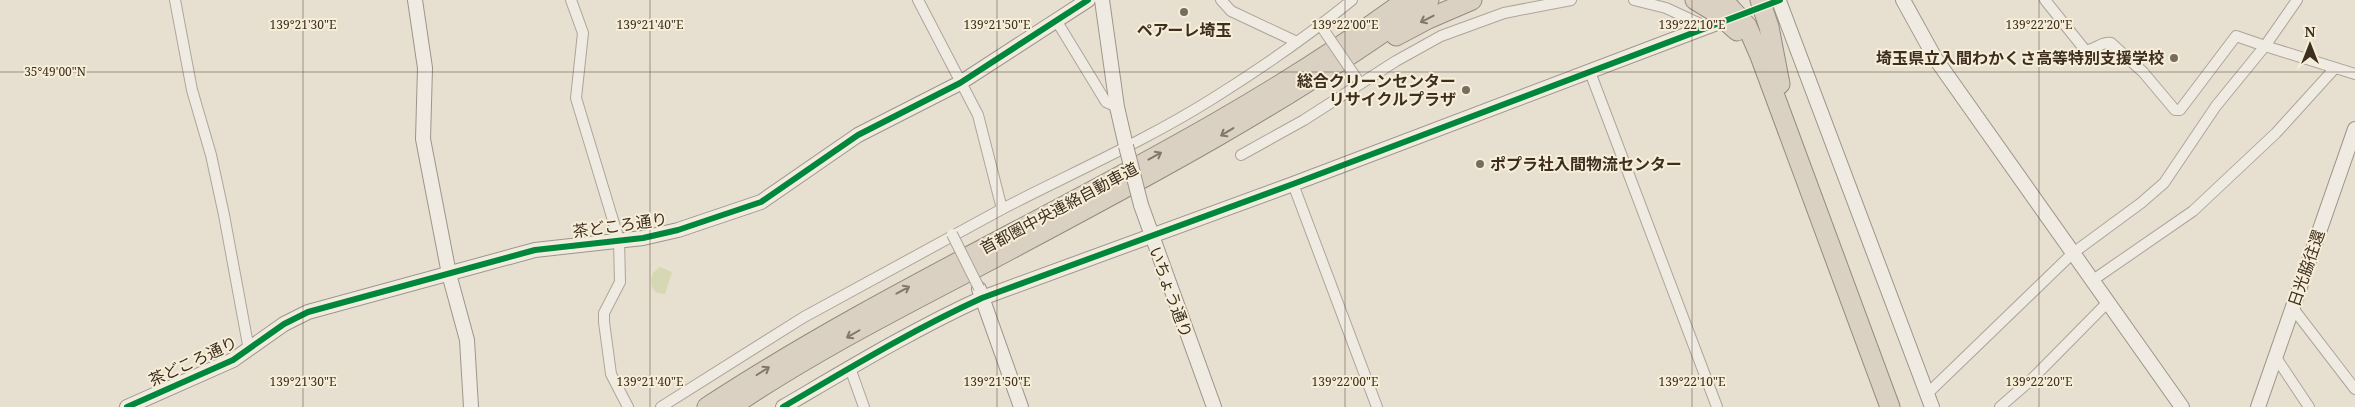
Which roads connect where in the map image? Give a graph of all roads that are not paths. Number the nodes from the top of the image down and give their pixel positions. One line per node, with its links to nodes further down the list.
1 (175, 0): 51 (street)
2 (415, 0): 46 (street)
3 (571, 0): 44 (street)
4 (918, 0): 32 (street)
5 (1088, 0): 22 (street, 茶どころ通り)
6 (1102, 0): 35 (street, いちょう通り)
7 (1221, 0): 25 (street)
8 (1352, 0): 24 (street)
9 (1398, 0): 33 (highway)
10 (1406, 0): 33 (highway, 首都圏中央連絡自動車道)
11 (1429, 0): 36 (highway, 首都圏中央連絡自動車道)
12 (1472, 0): 36 (highway, one-way to 36)
13 (1571, 0): 31 (street)
14 (1634, 0): 23 (street)
15 (1695, 0): 27 (highway)
16 (1723, 0): 27 (highway)
17 (1738, 0): 34 (highway)
18 (1902, 0): 45 (street)
19 (2045, 0): 26 (street)
20 (2296, 0): 26 (street)
21 (1772, 1): 34 (highway); 55 (street)
22 (1056, 20): 32 (street, 茶どころ通り); 35 (street)
23 (1712, 25): 29 (street)
24 (1322, 27): 25 (street); 31 (street, bridge)
25 (1297, 42): 38 (street)
26 (2265, 46): 28 (street); 45 (street)
27 (1760, 56): 68 (highway)
28 (2335, 68): 30 (street); 47 (street)
29 (1590, 72): 40 (street); 67 (street)
30 (2355, 74)
31 (1359, 81): 39 (street)
32 (960, 83): 41 (street); 44 (street, 茶どころ通り)
33 (1274, 88): 60 (highway, 首都圏中央連絡自動車道, one-way to 33)
34 (1783, 99): 69 (highway)
35 (1117, 107): 38 (street, いちょう通り)
36 (1258, 113): 61 (highway, 首都圏中央連絡自動車道, one-way to 61)
37 (2355, 129): 50 (street, 日光脇往還)
38 (1126, 146): 41 (street); 43 (street, いちょう通り, bridge)
39 (1241, 156)
40 (1293, 184): 43 (street); 66 (street)
41 (1002, 209): 42 (street)
42 (952, 234): 48 (street, bridge); 56 (street)
43 (1150, 235): 48 (street); 65 (street, いちょう通り)
44 (619, 240): 46 (street, 茶どころ通り); 59 (street)
45 (2073, 254): 47 (street); 55 (street)
46 (449, 274): 51 (street, 茶どころ通り); 58 (street)
47 (2093, 280): 49 (street)
48 (981, 293): 53 (street); 64 (street)
49 (2108, 302): 70 (street); 71 (street)
50 (2292, 307): 52 (street, 日光脇往還); 54 (street)
51 (249, 350): 57 (street, 茶どころ通り)
52 (2275, 356): 72 (street, 日光脇往還); 73 (street)
53 (850, 368): 62 (street); 63 (street)
54 (2355, 389)
55 (1930, 400)
56 (665, 406)
57 (127, 407)
58 (471, 407)
59 (628, 407)
60 (707, 407)
61 (731, 407)
62 (784, 407)
63 (864, 407)
64 (1021, 407)
65 (1214, 407)
66 (1377, 407)
67 (1717, 407)
68 (1890, 407)
69 (1901, 407)
70 (2000, 407)
71 (2182, 407)
72 (2258, 407)
73 (2309, 407)

